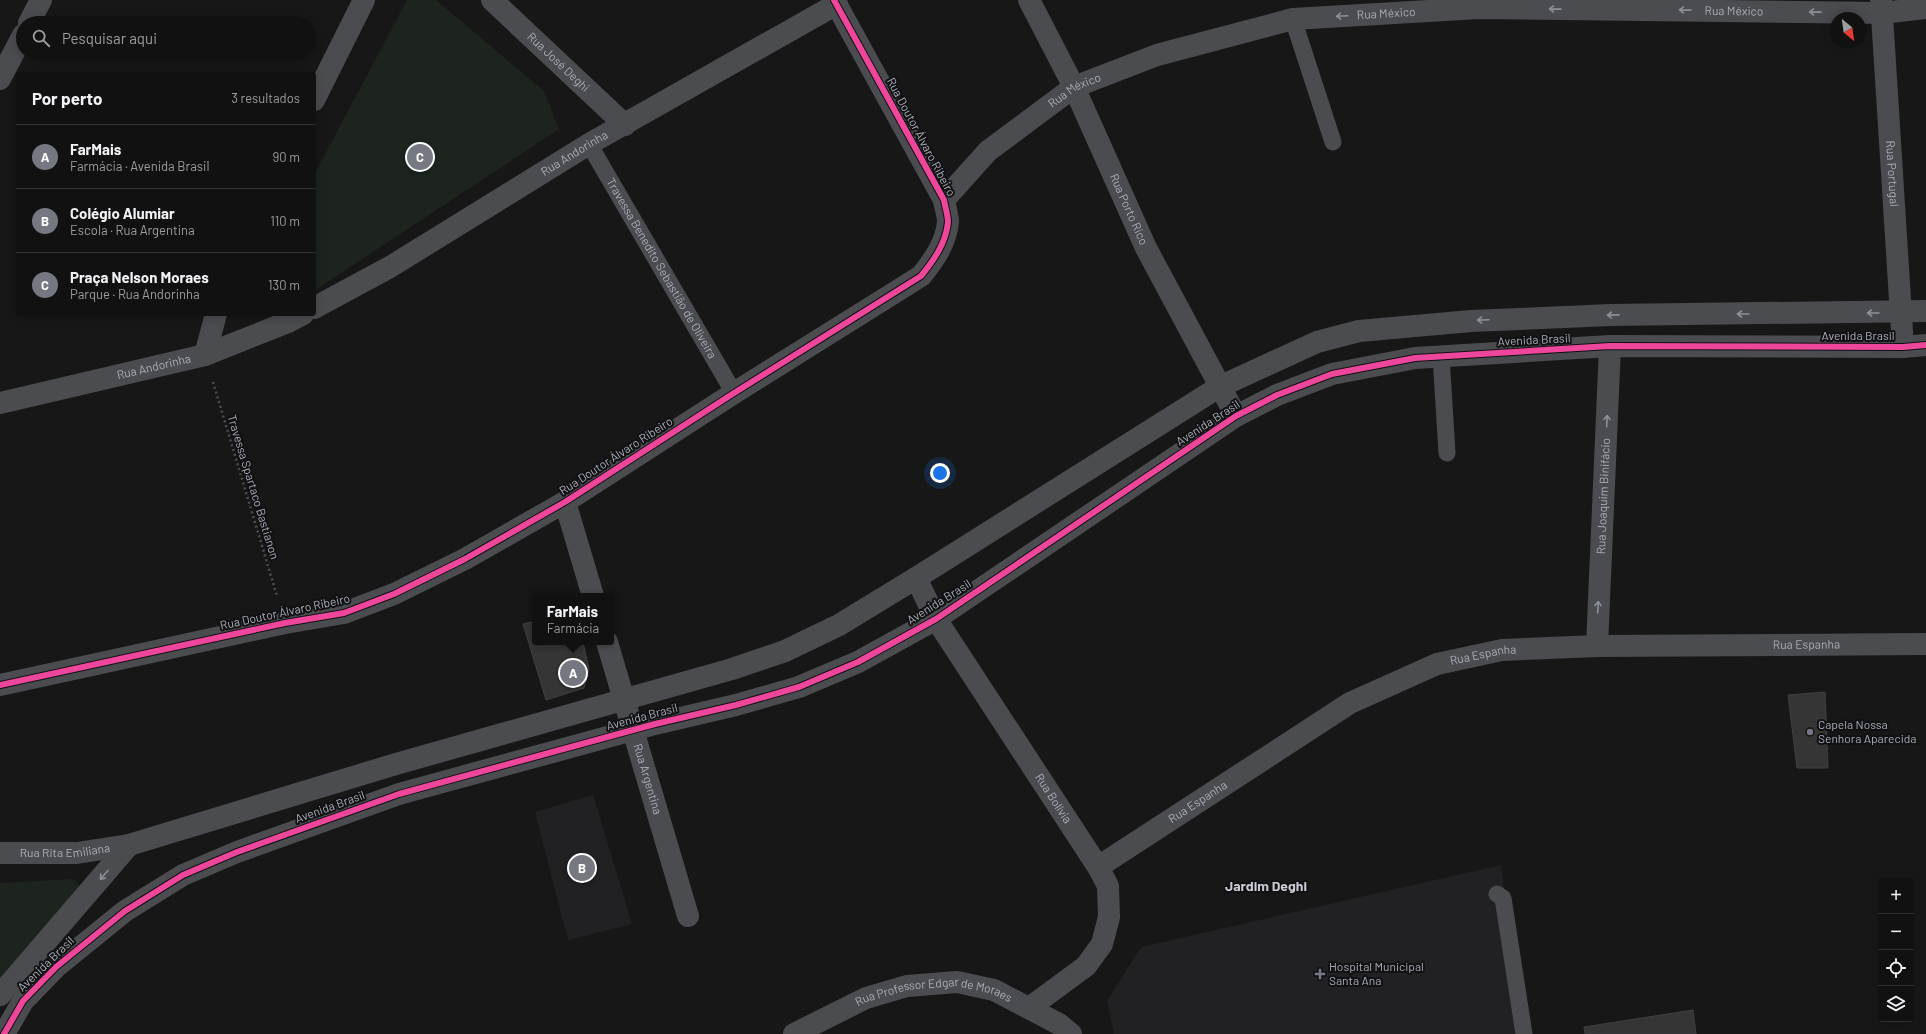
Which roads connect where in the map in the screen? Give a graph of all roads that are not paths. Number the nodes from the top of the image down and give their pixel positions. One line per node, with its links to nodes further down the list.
1 (41, 0): 9 (street)
2 (364, 0): 14 (street)
3 (492, 0): 15 (street, Rua José Deghi)
4 (1029, 0): 13 (street, Rua Porto Rico)
5 (836, 2): 15 (street, Rua Andorinha); 18 (street, Rua Doutor Álvaro Ribeiro)
6 (1437, 5): 7 (street, Rua México, one-way to 6); 10 (street, Rua México, one-way to 10)
7 (1882, 6): 8 (street, Rua México); 21 (street, Rua Portugal)
8 (1926, 8)
9 (33, 16)
10 (1293, 19): 13 (street, Rua México); 16 (lane)
11 (16, 47): 12 (street)
12 (1, 75)
13 (1074, 87): 18 (street, Rua México); 29 (street, Rua Porto Rico)
14 (316, 96)
15 (625, 125): 17 (street, Rua Andorinha)
16 (1333, 142)
17 (589, 144): 19 (street, Rua Andorinha); 30 (lane, Travessa Benedito Sebastião de Oliveira)
18 (944, 200): 30 (street, Rua Doutor Álvaro Ribeiro)
19 (316, 307)
20 (1926, 311): 21 (street, Avenida Brasil)
21 (1900, 313): 26 (street, Rua Portugal); 29 (street, Avenida Brasil, one-way to 29)
22 (215, 316): 27 (street)
23 (299, 316): 27 (street, Rua Andorinha)
24 (1926, 345): 26 (street, Avenida Brasil)
25 (1610, 346): 26 (street, Avenida Brasil); 28 (street, Avenida Brasil); 40 (street, Rua Joaquim Binifácio, one-way to 25)
26 (1903, 347)
27 (205, 355): 31 (street, Rua Andorinha)
28 (1441, 356): 32 (street, Avenida Brasil); 33 (lane)
29 (1219, 387): 32 (street, Rua Porto Rico); 35 (street, Avenida Brasil)
30 (734, 393): 34 (street, Rua Doutor Álvaro Ribeiro)
31 (0, 403)
32 (1236, 416): 37 (street, Avenida Brasil)
33 (1447, 453)
34 (565, 502): 36 (street); 41 (street, Rua Doutor Álvaro Ribeiro)
35 (916, 578): 37 (street, Rua Bolívia); 42 (street, Avenida Brasil)
36 (592, 593)
37 (936, 619): 43 (street, Avenida Brasil); 48 (street, Rua Bolívia)
38 (1926, 644): 40 (street, Rua Espanha)
39 (608, 645): 42 (street, Rua Argentina)
40 (1597, 646): 48 (street, Rua Espanha)
41 (0, 684)
42 (624, 699): 43 (street, Rua Argentina); 44 (street, Avenida Brasil)
43 (634, 731): 45 (street, Avenida Brasil); 50 (street, Rua Argentina)
44 (396, 764): 45 (street); 46 (street, Avenida Brasil)
45 (399, 794): 53 (street, Avenida Brasil)
46 (129, 845): 47 (street, Rua Rita Emiliana); 51 (street, Avenida Brasil, one-way to 51)
47 (0, 853)
48 (1098, 868): 52 (street, Rua Bolívia)
49 (1497, 894): 56 (lane)
50 (688, 916)
51 (0, 995)
52 (1029, 1008): 54 (street, Rua Professor Edgar de Moraes); 55 (street, Rua Professor Edgar de Moraes)
53 (4, 1034)
54 (794, 1034)
55 (1071, 1034)
56 (1524, 1034)

